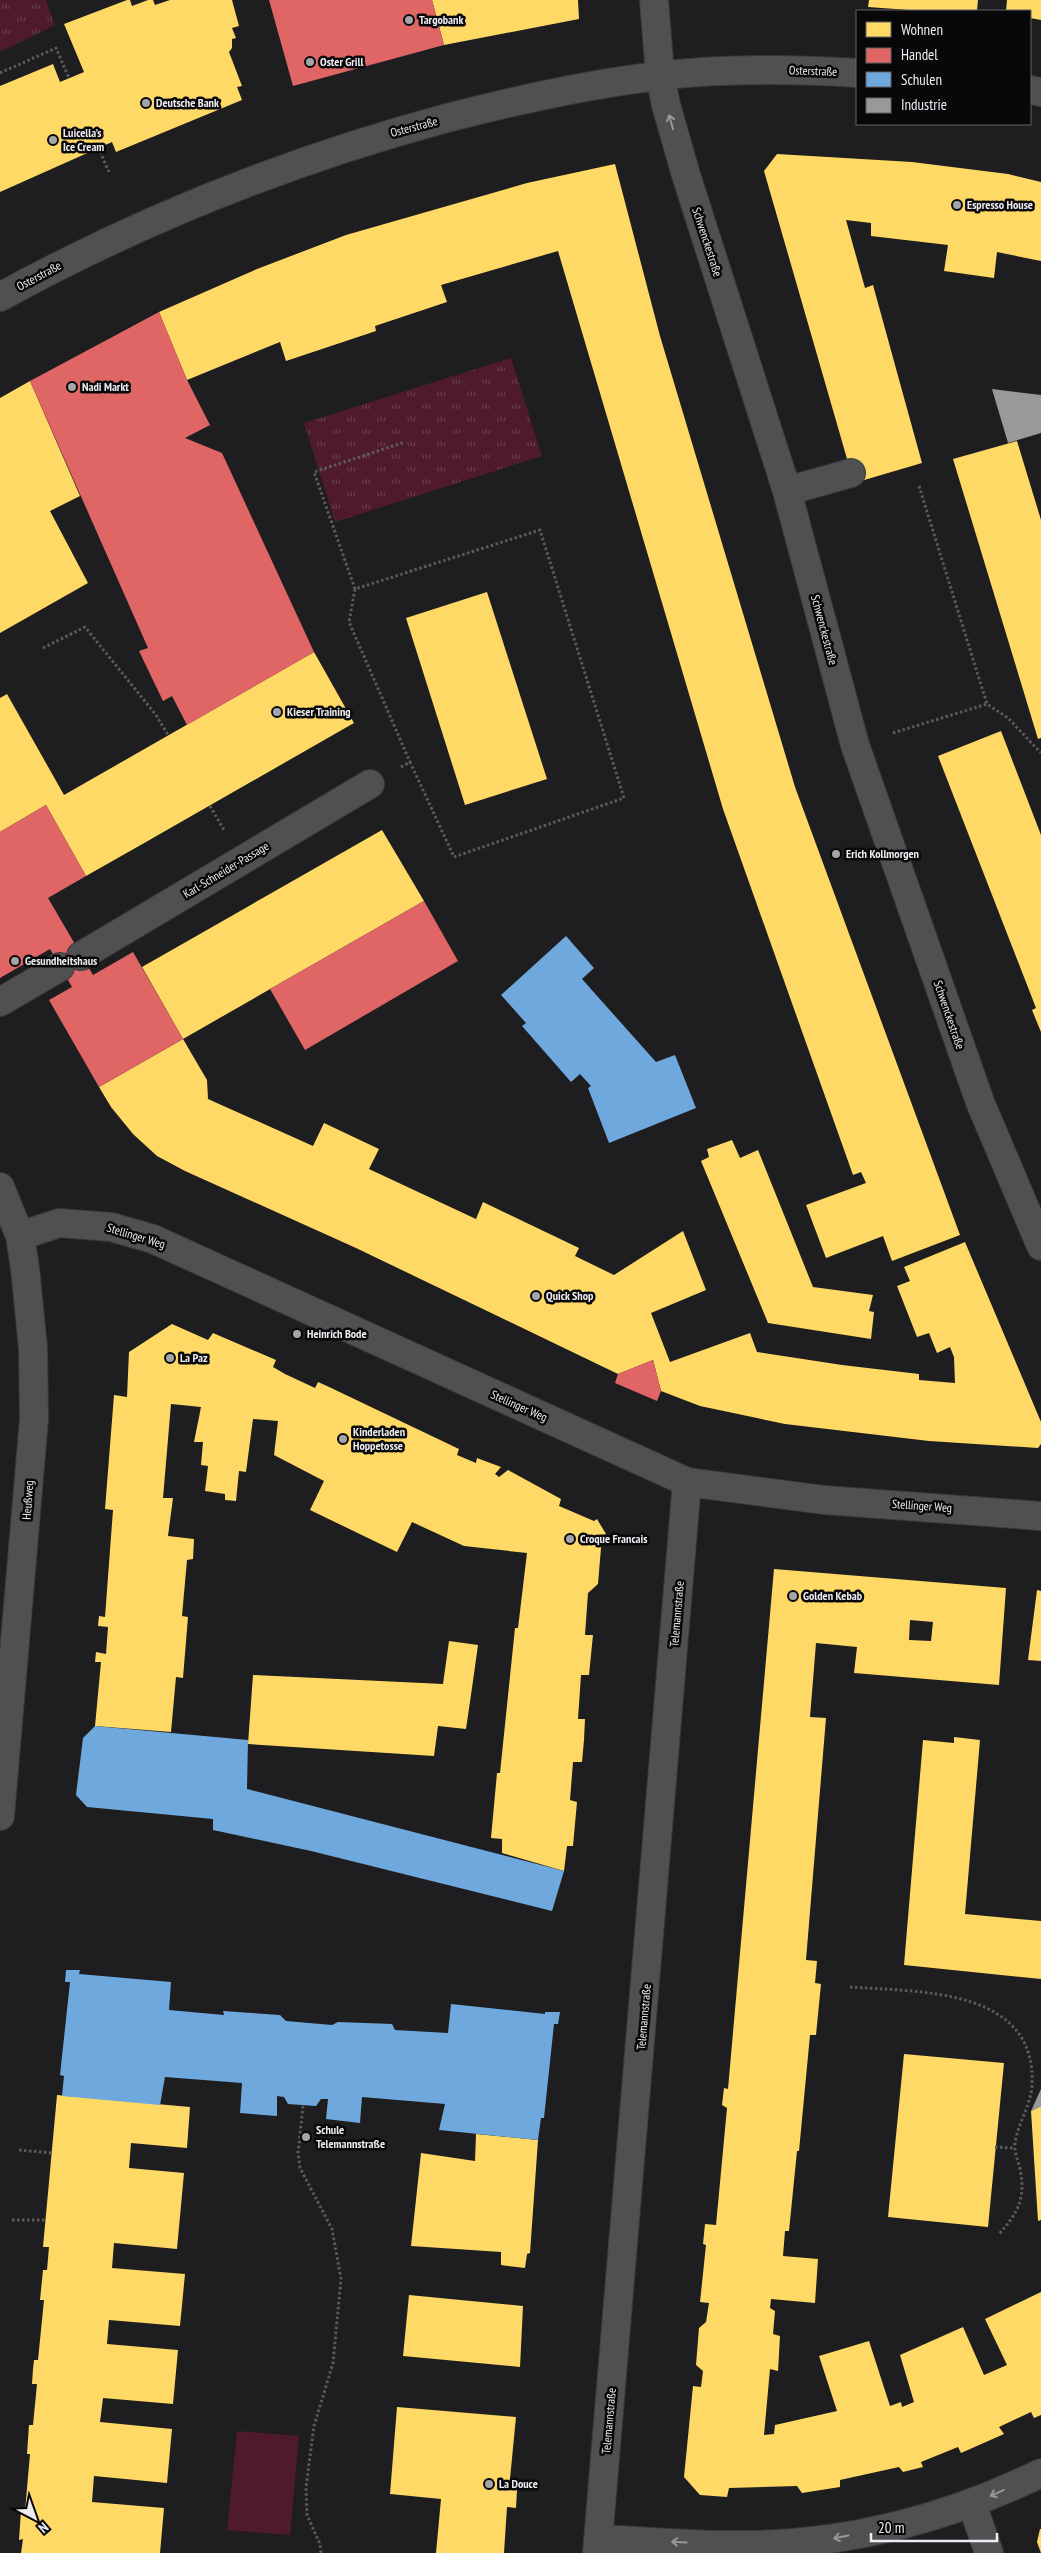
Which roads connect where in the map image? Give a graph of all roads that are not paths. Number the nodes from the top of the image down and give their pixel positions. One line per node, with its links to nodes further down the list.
1 (654, 0): 3 (street, Schwenckestraße)
2 (856, 73): 3 (street, Osterstraße)
3 (660, 76): 4 (street, Osterstraße); 6 (street, Schwenckestraße, one-way to 3)
4 (0, 297)
5 (851, 473): 6 (street)
6 (787, 491): 11 (street, Schwenckestraße)
7 (370, 784): 8 (street, Karl-Schneider-Passage)
8 (0, 1002)
9 (0, 1187): 10 (street, Heußweg)
10 (20, 1236): 12 (street, Stellinger Weg); 14 (street, Heußweg)
11 (1041, 1246)
12 (687, 1482): 13 (street, Stellinger Weg); 17 (street, Telemannstraße)
13 (1041, 1516)
14 (0, 1816)
15 (1041, 2473): 16 (street, one-way to 16)
16 (972, 2504): 17 (street, one-way to 17); 18 (street)
17 (598, 2546)
18 (989, 2553)

